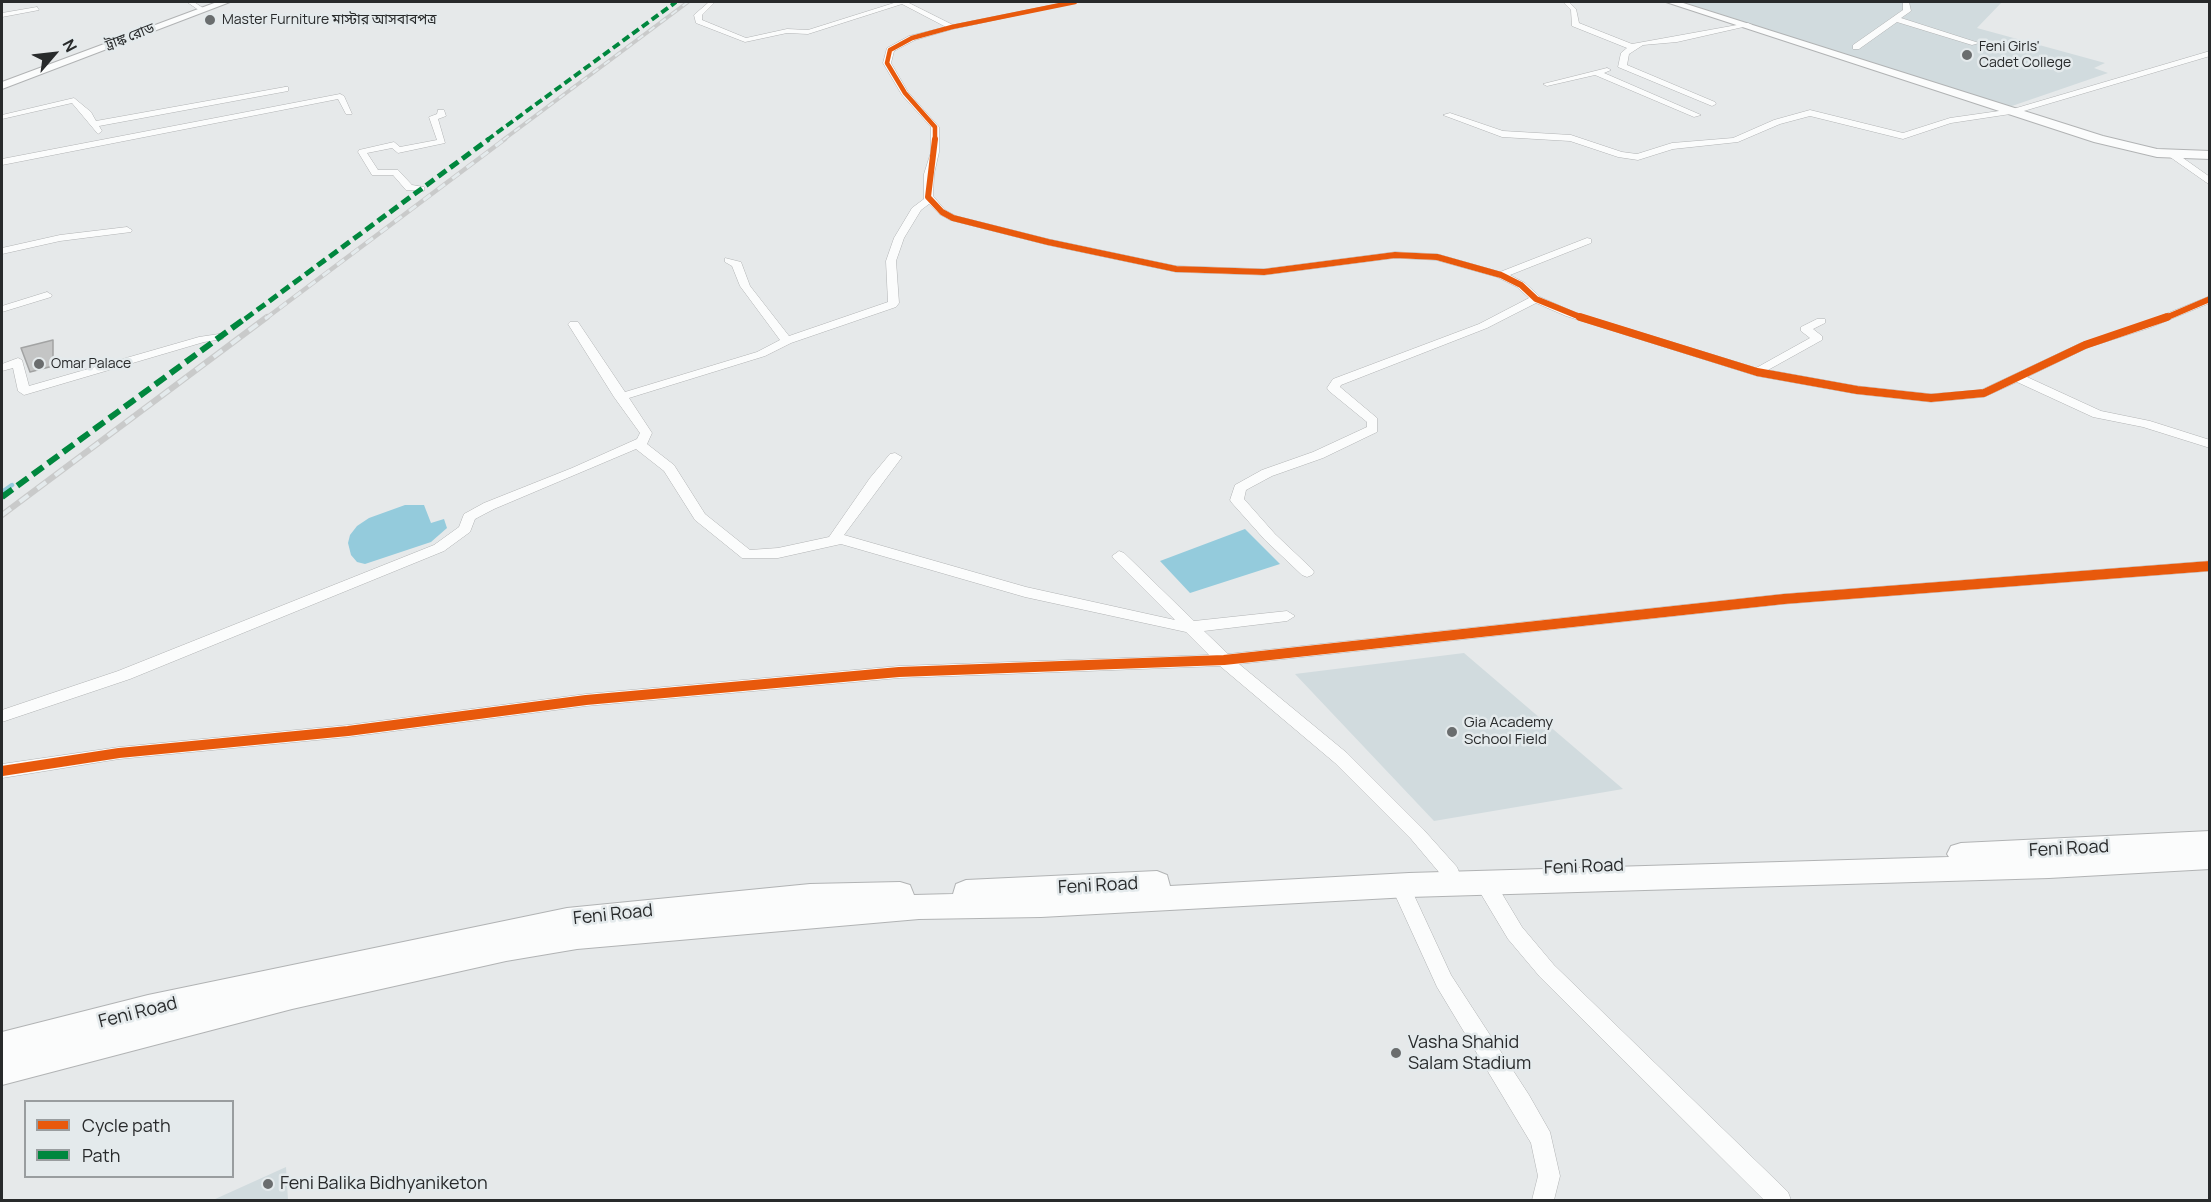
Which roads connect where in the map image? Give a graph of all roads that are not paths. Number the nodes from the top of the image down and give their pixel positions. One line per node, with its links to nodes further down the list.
1 (190, 2): 10 (street)
2 (225, 2): 10 (main road, ট্রাঙ্ক রোড)
3 (712, 2): 4 (street)
4 (903, 2): 14 (street)
5 (1075, 2): 14 (street)
6 (1566, 2): 16 (street)
7 (1671, 2): 13 (main road)
8 (1906, 2): 12 (street)
9 (37, 9): 11 (street)
10 (202, 10): 22 (main road, ট্রাঙ্ক রোড)
11 (2, 15)
12 (1896, 19): 15 (street); 17 (street)
13 (1748, 25): 16 (street); 25 (main road)
14 (952, 27): 38 (street)
15 (1975, 44)
16 (1632, 46): 19 (street)
17 (1856, 48)
18 (2210, 53): 25 (street)
19 (1621, 65): 20 (street); 24 (street)
20 (1598, 73): 21 (street); 29 (street)
21 (1547, 84)
22 (2, 86)
23 (285, 89): 31 (street)
24 (1712, 104)
25 (2014, 111): 28 (street); 33 (main road)
26 (350, 112): 32 (street)
27 (441, 112): 37 (street)
28 (1447, 115)
29 (1697, 115)
30 (2, 117): 31 (street)
31 (95, 124): 32 (street)
32 (98, 142): 35 (street)
33 (2173, 154): 34 (main road); 36 (street)
34 (2210, 155)
35 (2, 162)
36 (2210, 182)
37 (421, 189)
38 (930, 200): 43 (street); 51 (street)
39 (127, 230): 41 (street)
40 (1587, 241): 43 (street)
41 (2, 250)
42 (729, 260): 51 (street)
43 (1501, 275): 45 (street)
44 (47, 295): 47 (street)
45 (1536, 299): 53 (street); 62 (street)
46 (2210, 299): 54 (street)
47 (2, 309)
48 (1821, 321): 53 (street)
49 (574, 324): 55 (street)
50 (219, 337): 52 (street)
51 (787, 341): 55 (street)
52 (2, 368)
53 (1757, 372): 54 (street)
54 (2019, 378): 57 (street)
55 (620, 397): 56 (street)
56 (637, 443): 59 (street); 66 (street)
57 (2210, 444)
58 (895, 457): 59 (street)
59 (834, 540): 64 (street)
60 (1119, 556): 64 (street)
61 (2210, 566): 65 (street)
62 (1308, 572)
63 (1287, 616): 64 (street)
64 (1190, 627): 65 (street)
65 (1224, 660): 67 (street); 70 (street)
66 (2, 716)
67 (2, 771)
68 (2210, 842): 70 (main road, Feni Road)
69 (2210, 858): 71 (main road)
70 (1450, 872): 73 (main road, Feni Road)
71 (1485, 883): 72 (main road); 76 (street)
72 (1400, 886): 74 (main road); 75 (street)
73 (2, 1047)
74 (2, 1070)
75 (1543, 1200)
76 (1780, 1200)

